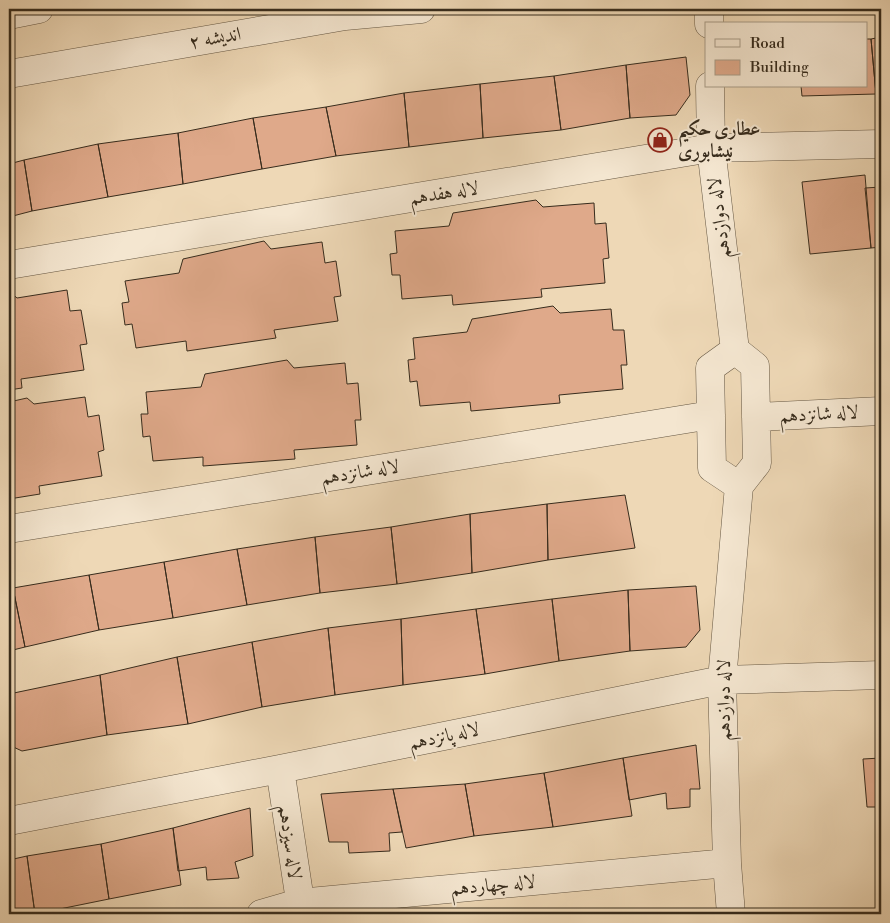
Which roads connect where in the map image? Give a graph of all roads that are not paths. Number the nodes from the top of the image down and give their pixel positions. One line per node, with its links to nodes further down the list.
1 (39, 9): 4 (street)
2 (410, 9): 6 (street, اندیشه ۲)
3 (709, 9): 5 (street)
4 (9, 15)
5 (709, 22)
6 (9, 74)
7 (710, 88): 9 (street, لاله دوازدهم)
8 (881, 144): 9 (street, لاله هفدهم)
9 (711, 148): 10 (street, لاله هفدهم); 11 (street, لاله دوازدهم)
10 (9, 265)
11 (734, 350): 13 (street); 14 (street)
12 (881, 411): 14 (street, لاله شانزدهم)
13 (711, 415): 15 (street); 16 (street, لاله شانزدهم)
14 (756, 417): 15 (street)
15 (739, 486): 18 (street, لاله دوازدهم)
16 (9, 529)
17 (881, 675): 18 (street, لاله پانزدهم)
18 (722, 680): 19 (street, لاله پانزدهم); 21 (street, لاله دوازدهم)
19 (280, 770): 20 (street, لاله پانزدهم); 22 (street, لاله سیزدهم)
20 (9, 821)
21 (727, 863): 22 (street, لاله چهاردهم); 24 (street, لاله دوازدهم)
22 (300, 909): 23 (street, لاله چهاردهم)
23 (261, 914)
24 (731, 914)

